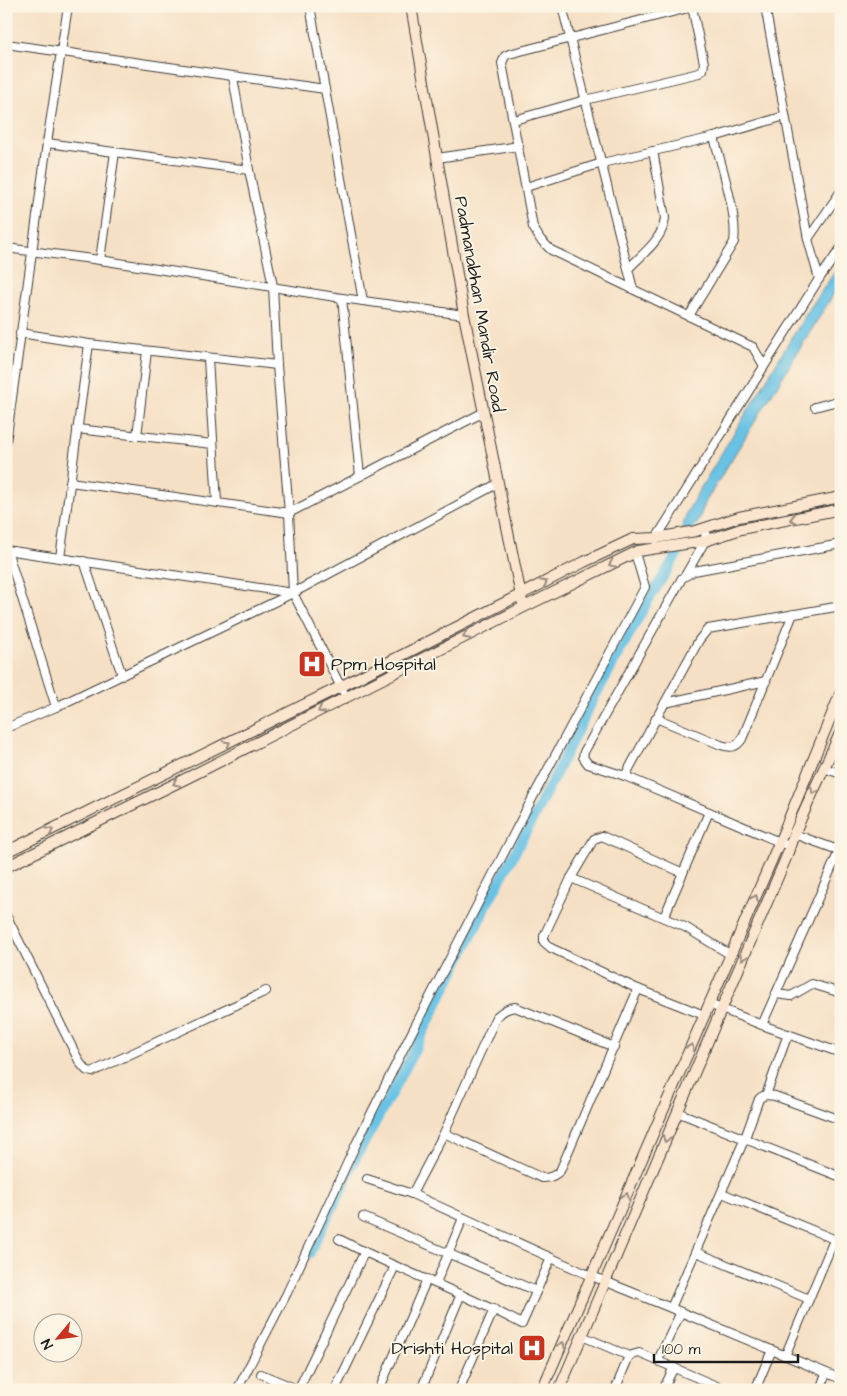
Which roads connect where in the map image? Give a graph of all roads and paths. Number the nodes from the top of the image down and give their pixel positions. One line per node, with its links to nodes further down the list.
1 (68, 6): 8 (street)
2 (310, 6): 10 (street)
3 (411, 6): 19 (street, Padmanabhan Mandir Road)
4 (562, 6): 6 (street)
5 (765, 6): 12 (street)
6 (571, 38): 11 (street); 11 (street); 13 (street)
7 (6, 44): 8 (street)
8 (60, 52): 9 (street); 15 (street)
9 (233, 77): 10 (street); 21 (street)
10 (325, 90): 34 (street)
11 (585, 100): 13 (street); 20 (street)
12 (786, 116): 14 (street); 24 (street)
13 (514, 120): 16 (street)
14 (714, 137): 17 (street); 36 (street)
15 (47, 143): 18 (street); 27 (street)
16 (519, 146): 19 (street); 22 (street)
17 (653, 151): 20 (street); 29 (street)
18 (115, 152): 21 (street); 28 (street)
19 (437, 158): 35 (street, Padmanabhan Mandir Road)
20 (602, 163): 22 (street); 29 (street)
21 (249, 170): 31 (street)
22 (526, 187): 32 (street)
23 (841, 191): 24 (street)
24 (808, 239): 30 (street)
25 (6, 248): 27 (street)
26 (841, 248): 30 (street)
27 (32, 252): 28 (street); 37 (street)
28 (100, 260): 31 (street)
29 (628, 269): 32 (street)
30 (819, 279): 42 (street)
31 (273, 286): 33 (street); 41 (street)
32 (633, 289): 36 (street)
33 (342, 298): 34 (street); 50 (street)
34 (363, 301): 35 (street)
35 (464, 315): 45 (street, Padmanabhan Mandir Road)
36 (689, 316): 42 (street)
37 (20, 333): 38 (street); 48 (street)
38 (89, 344): 39 (street); 46 (street)
39 (146, 351): 40 (street); 47 (street)
40 (208, 359): 41 (street); 49 (street)
41 (277, 365): 56 (street)
42 (764, 366): 58 (street)
43 (841, 400): 44 (street)
44 (815, 407)
45 (484, 412): 50 (street); 52 (street, Padmanabhan Mandir Road)
46 (77, 429): 47 (street); 51 (street)
47 (137, 436): 49 (street)
48 (6, 442)
49 (212, 444): 54 (street)
50 (360, 476): 56 (street)
51 (70, 482): 54 (street); 64 (street)
52 (497, 484): 67 (street); 68 (street, Padmanabhan Mandir Road)
53 (841, 497): 57 (street)
54 (217, 502): 56 (street)
55 (841, 509): 59 (street, one-way to 59)
56 (289, 512): 67 (street)
57 (701, 529): 58 (street); 59 (street)
58 (656, 538): 61 (street); 68 (street, one-way to 58)
59 (701, 542): 61 (street); 66 (street)
60 (841, 544): 66 (street)
61 (652, 548): 63 (street)
62 (7, 550): 64 (street); 78 (street)
63 (635, 553): 69 (street, one-way to 69); 146 (street)
64 (60, 558): 65 (street)
65 (84, 561): 67 (street); 72 (street)
66 (686, 574): 84 (street)
67 (293, 593): 72 (street); 74 (street)
68 (521, 594): 69 (street, Padmanabhan Mandir Road); 74 (street)
69 (524, 606): 76 (street, one-way to 76)
70 (841, 606): 71 (street)
71 (793, 614): 73 (street); 77 (street)
72 (122, 675): 78 (street)
73 (766, 681): 77 (street); 79 (street)
74 (340, 687): 76 (street); 90 (street, one-way to 74)
75 (841, 692): 87 (street)
76 (346, 697): 91 (street, one-way to 91)
77 (665, 703): 79 (street)
78 (56, 707): 80 (street)
79 (656, 718): 84 (street)
80 (6, 728)
81 (841, 731): 82 (street)
82 (824, 768): 83 (street); 86 (street, one-way to 86)
83 (841, 774)
84 (625, 776): 85 (street)
85 (709, 812): 87 (street); 92 (street)
86 (794, 834): 88 (street); 89 (street)
87 (779, 843): 88 (street); 96 (street, one-way to 87)
88 (790, 846): 102 (street, one-way to 102)
89 (840, 851): 100 (street)
90 (6, 852)
91 (6, 867)
92 (683, 873): 93 (street); 95 (street)
93 (571, 878): 95 (street); 97 (street)
94 (6, 915): 98 (street)
95 (664, 917): 96 (street)
96 (731, 955): 101 (street)
97 (638, 989): 103 (street); 106 (street)
98 (266, 992)
99 (841, 993): 100 (street)
100 (776, 994): 104 (street)
101 (709, 1004): 102 (street); 103 (street)
102 (721, 1009): 104 (street); 109 (street)
103 (704, 1015): 126 (street, one-way to 103)
104 (762, 1025): 105 (street)
105 (788, 1034): 107 (street); 108 (street)
106 (614, 1047): 111 (street); 111 (street)
107 (841, 1052)
108 (766, 1094): 110 (street); 112 (street)
109 (677, 1112): 112 (street); 128 (street, one-way to 128)
110 (841, 1120)
111 (444, 1133): 116 (street)
112 (745, 1138): 113 (street); 115 (street)
113 (841, 1177)
114 (367, 1179): 116 (street)
115 (722, 1193): 120 (street); 122 (street)
116 (412, 1194): 118 (street)
117 (364, 1217): 123 (street)
118 (463, 1218): 123 (street); 124 (street)
119 (339, 1239): 121 (street)
120 (838, 1241): 132 (street)
121 (364, 1252): 125 (street); 147 (street)
122 (696, 1252): 132 (street); 133 (street)
123 (448, 1254): 129 (street); 130 (street)
124 (551, 1258): 126 (street); 130 (street)
125 (396, 1266): 127 (street); 148 (street)
126 (591, 1276): 128 (street); 152 (street, one-way to 126)
127 (427, 1279): 129 (street); 149 (street)
128 (606, 1281): 133 (street); 136 (street)
129 (436, 1283): 131 (street)
130 (536, 1291): 134 (street)
131 (461, 1294): 134 (street); 150 (street)
132 (809, 1299): 139 (street)
133 (671, 1308): 135 (street)
134 (494, 1309): 151 (street)
135 (680, 1312): 137 (street); 140 (street)
136 (582, 1336): 138 (street); 153 (street)
137 (772, 1350): 139 (street); 157 (street)
138 (629, 1356): 140 (street); 154 (street)
139 (784, 1356): 142 (street)
140 (658, 1360): 141 (street)
141 (674, 1367): 145 (street); 155 (street)
142 (826, 1373): 144 (street); 158 (street)
143 (261, 1374): 147 (street)
144 (840, 1377)
145 (709, 1386): 156 (street)
146 (237, 1390)
147 (298, 1390)
148 (335, 1390)
149 (379, 1390)
150 (421, 1390)
151 (459, 1390)
152 (542, 1390)
153 (559, 1390)
154 (615, 1390)
155 (663, 1390)
156 (726, 1390)
157 (755, 1390)
158 (820, 1390)

